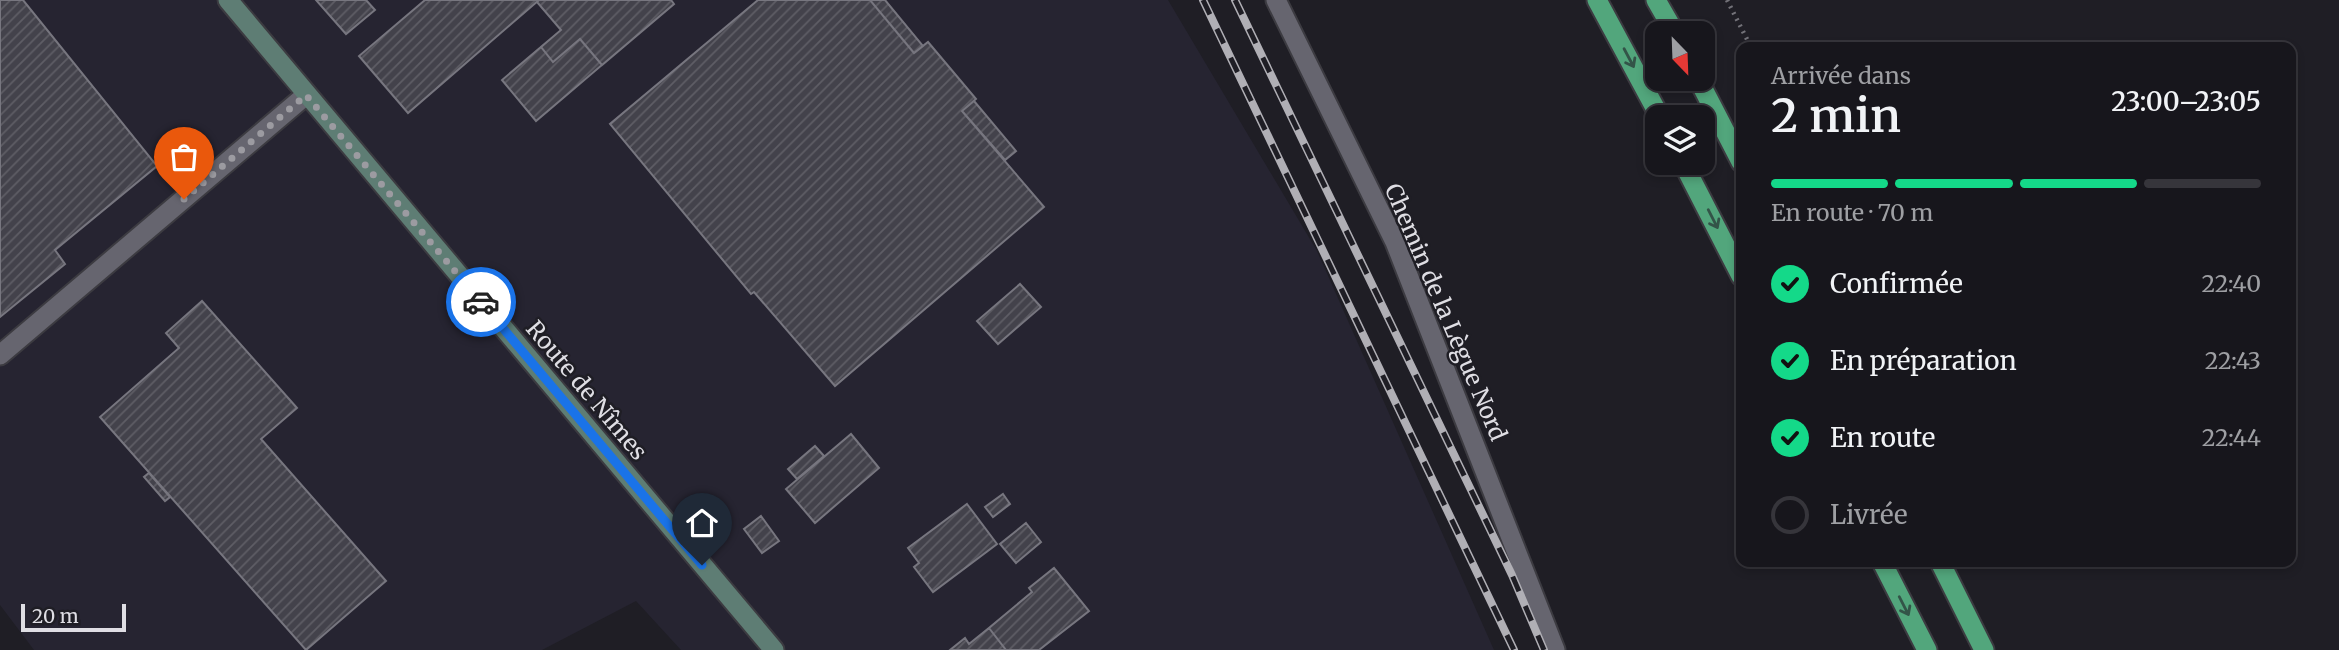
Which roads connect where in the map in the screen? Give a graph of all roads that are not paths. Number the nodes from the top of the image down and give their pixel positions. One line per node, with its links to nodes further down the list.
1 (228, 0): 7 (main road, Route de Nîmes)
2 (1276, 0): 16 (street, Chemin de la Lègue Nord)
3 (1597, 0): 8 (highway, one-way to 8)
4 (1656, 0): 5 (highway)
5 (1668, 21)
6 (1704, 91): 9 (highway)
7 (306, 95): 12 (street); 15 (main road, Route de Nîmes)
8 (1654, 105)
9 (1736, 152)
10 (1689, 175): 11 (highway, one-way to 11)
11 (1736, 266)
12 (0, 355)
13 (1885, 567): 17 (highway, one-way to 17)
14 (1942, 567): 18 (highway)
15 (774, 650)
16 (1555, 650)
17 (1927, 650)
18 (1984, 650)

